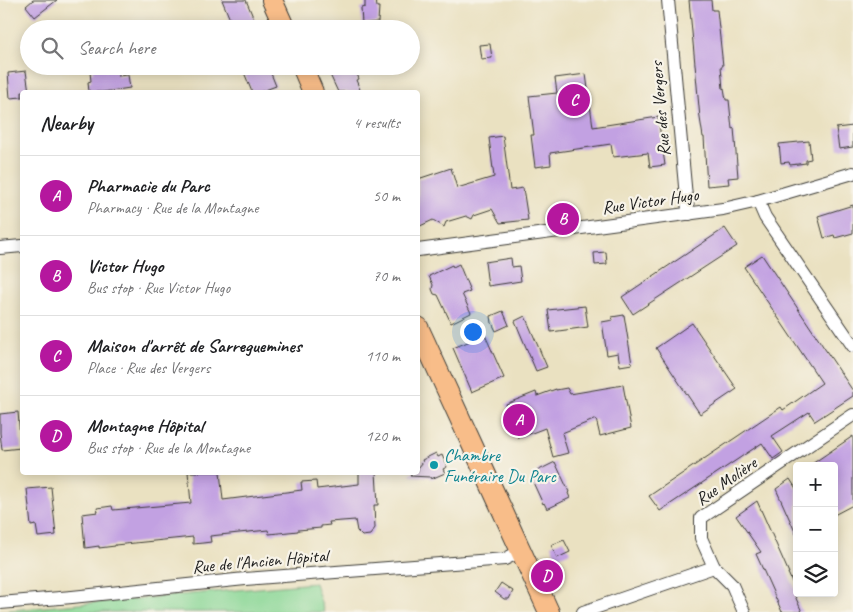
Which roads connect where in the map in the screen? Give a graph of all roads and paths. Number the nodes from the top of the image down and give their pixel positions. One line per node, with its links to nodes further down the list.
1 (272, 0): 3 (main road)
2 (668, 0): 8 (street, Rue des Vergers)
3 (281, 20)
4 (306, 75): 5 (main road)
5 (312, 90)
6 (853, 173): 7 (street, Rue Victor Hugo)
7 (758, 201): 8 (street, Rue Victor Hugo); 13 (street)
8 (689, 214): 11 (street, Rue Victor Hugo)
9 (20, 246): 10 (street)
10 (0, 248)
11 (420, 250)
12 (420, 331): 15 (main road)
13 (853, 346)
14 (853, 415): 16 (street, Rue Molière)
15 (521, 551): 17 (street, Rue de l'Ancien Hôpital); 18 (main road)
16 (714, 567): 19 (street); 20 (street)
17 (0, 603)
18 (549, 612)
19 (583, 612)
20 (744, 612)

